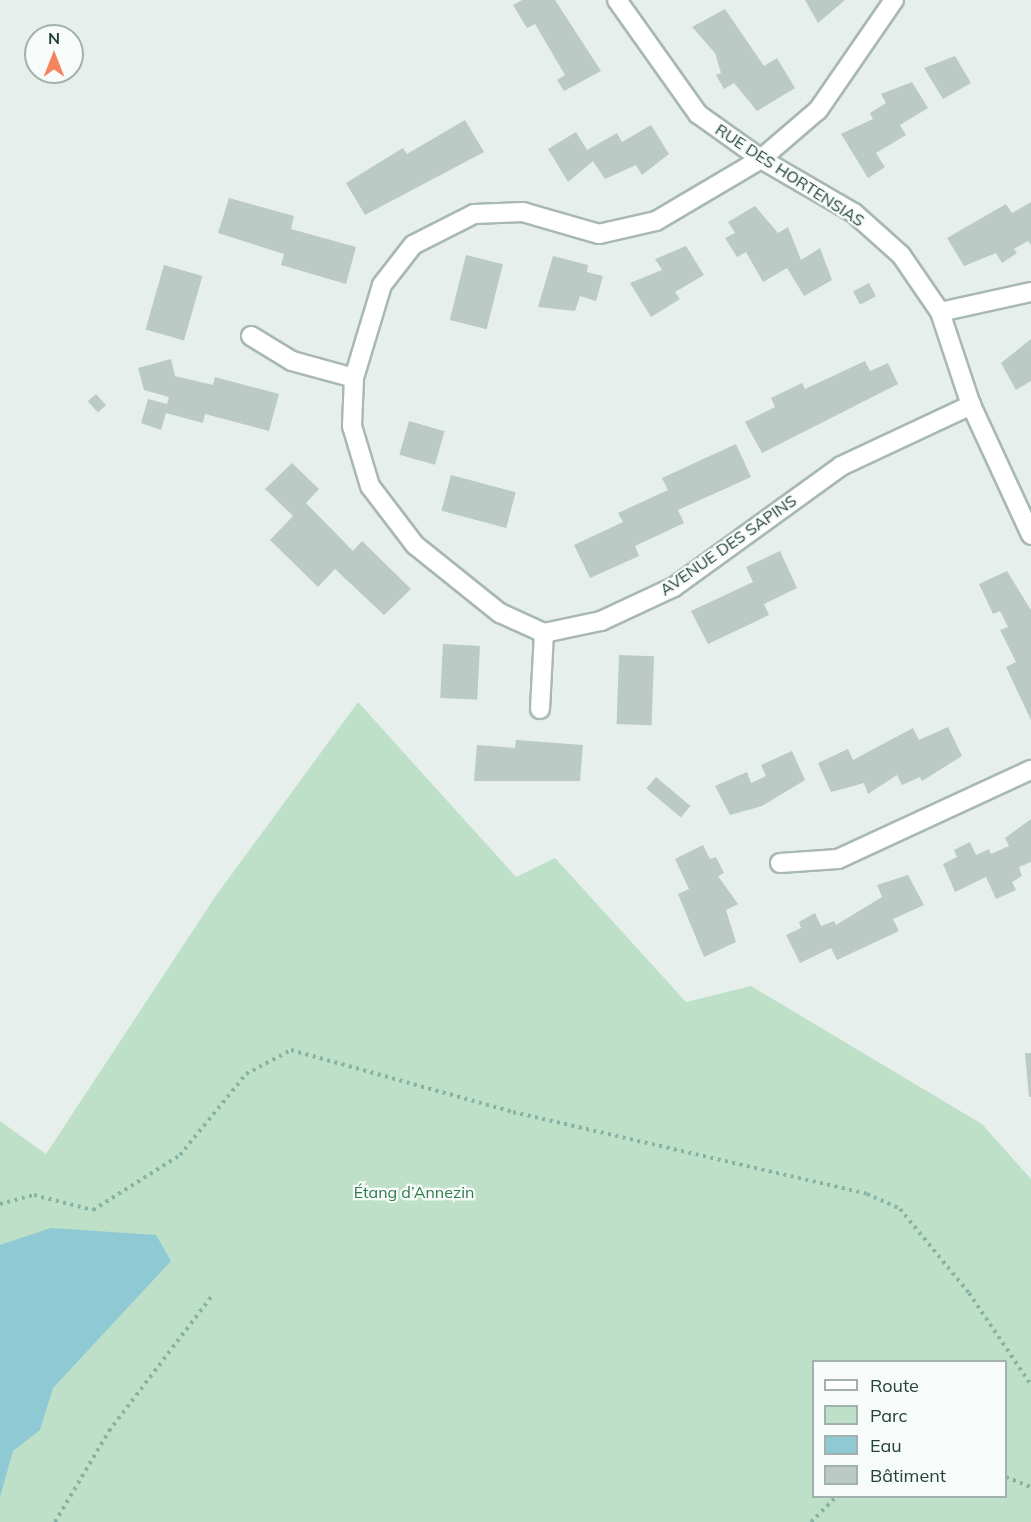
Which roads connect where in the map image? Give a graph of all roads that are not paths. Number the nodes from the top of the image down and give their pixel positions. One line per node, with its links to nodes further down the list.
1 (616, 0): 3 (street, RUE DES HORTENSIAS)
2 (894, 0): 3 (street)
3 (761, 159): 5 (street, RUE DES HORTENSIAS); 7 (street)
4 (1031, 292): 5 (street)
5 (940, 312): 8 (street, RUE DES HORTENSIAS)
6 (251, 336): 7 (street)
7 (354, 378): 10 (street)
8 (971, 405): 9 (street, RUE DES HORTENSIAS); 10 (street, AVENUE DES SAPINS)
9 (1031, 535)
10 (544, 633): 11 (street)
11 (540, 709)
12 (1031, 770): 13 (street)
13 (780, 863)

